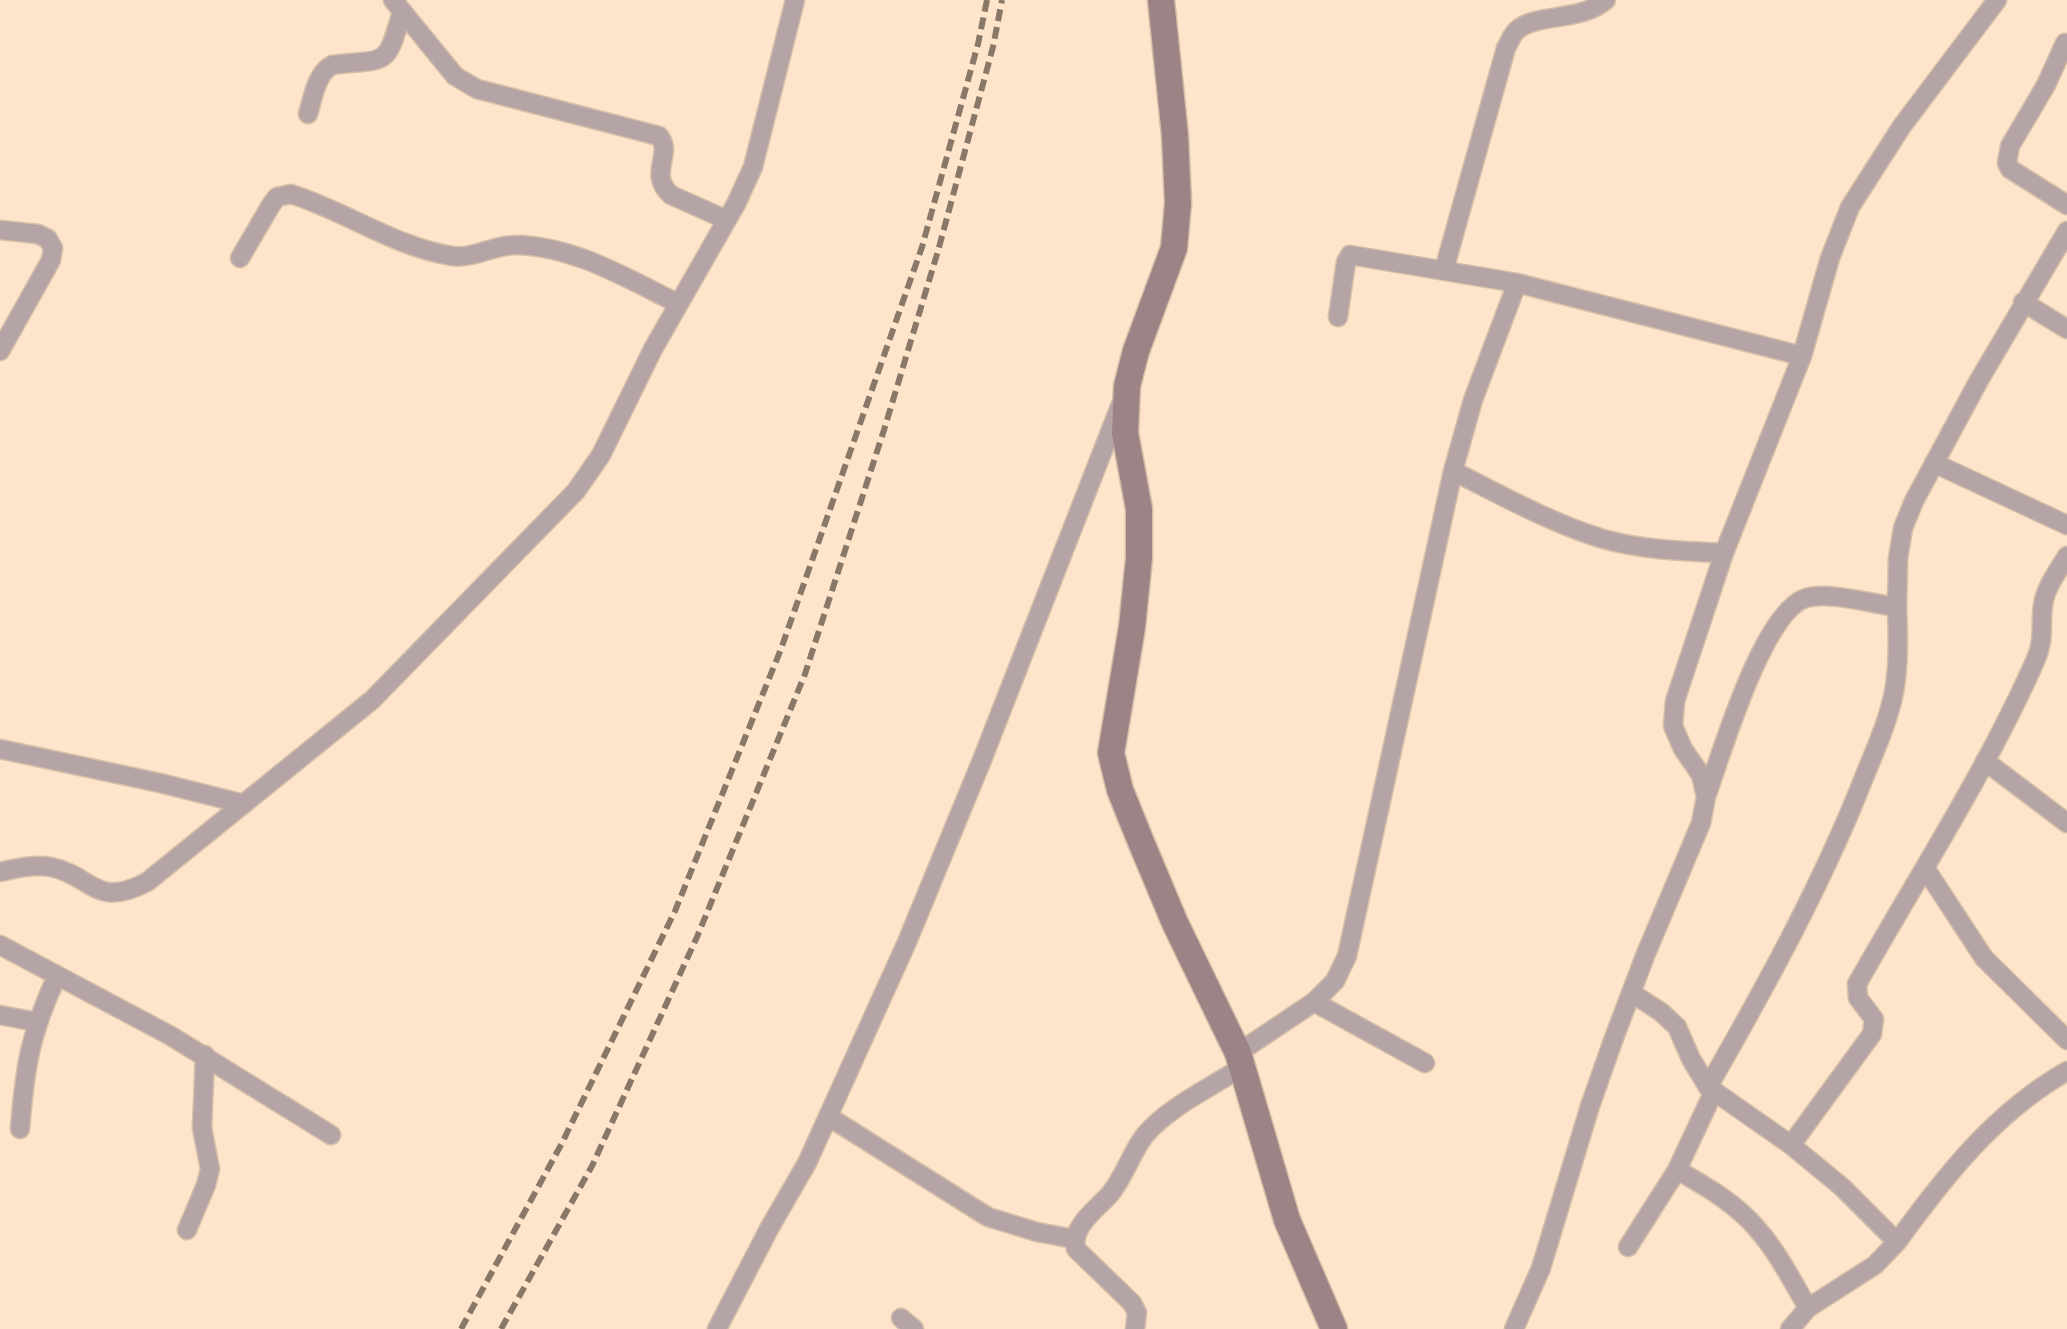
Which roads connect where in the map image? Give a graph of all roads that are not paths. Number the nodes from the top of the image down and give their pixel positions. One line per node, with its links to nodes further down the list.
1 (795, 0): 9 (street)
2 (1161, 0): 21 (main road)
3 (1606, 0): 13 (street)
4 (1997, 0): 20 (street)
5 (397, 6): 7 (street); 9 (street)
6 (2065, 43): 8 (street)
7 (308, 114)
8 (2067, 205)
9 (727, 220): 16 (street)
10 (0, 230): 19 (street)
11 (2067, 231): 15 (street)
12 (240, 258): 16 (street)
13 (1444, 270): 14 (street); 17 (street)
14 (1517, 283): 20 (street); 23 (street)
15 (2023, 302): 18 (street); 22 (street)
16 (679, 304): 31 (street)
17 (1338, 317)
18 (2067, 329)
19 (0, 351)
20 (1802, 356): 25 (street)
21 (1127, 386): 43 (main road); 47 (street)
22 (1934, 463): 24 (street); 27 (street)
23 (1453, 471): 25 (street); 38 (street)
24 (2067, 525)
25 (1724, 553): 30 (street)
26 (2067, 556): 29 (street)
27 (1897, 607): 30 (street); 46 (street)
28 (0, 749): 31 (street)
29 (1985, 761): 32 (street); 33 (street)
30 (1706, 797): 37 (street)
31 (244, 804): 34 (street)
32 (2067, 823)
33 (1925, 868): 41 (street); 50 (street)
34 (0, 872)
35 (0, 945): 36 (street)
36 (57, 976): 40 (street); 42 (street)
37 (1633, 994): 46 (street); 60 (street)
38 (1314, 1002): 43 (street); 44 (street)
39 (0, 1015): 40 (street)
40 (37, 1022): 48 (street)
41 (2067, 1040)
42 (205, 1055): 49 (street); 52 (street)
43 (1240, 1060): 53 (street); 59 (main road)
44 (1425, 1063)
45 (2067, 1071): 54 (street)
46 (1711, 1089): 50 (street); 51 (street)
47 (829, 1117): 53 (street); 57 (street)
48 (20, 1129)
49 (331, 1135)
50 (1791, 1145): 54 (street)
51 (1677, 1170): 55 (street); 56 (street)
52 (187, 1230)
53 (1074, 1239): 58 (street)
54 (1897, 1242): 56 (street)
55 (1628, 1247)
56 (1808, 1308): 61 (street)
57 (717, 1329)
58 (1135, 1329)
59 (1334, 1329)
60 (1514, 1329)
61 (1790, 1329)

